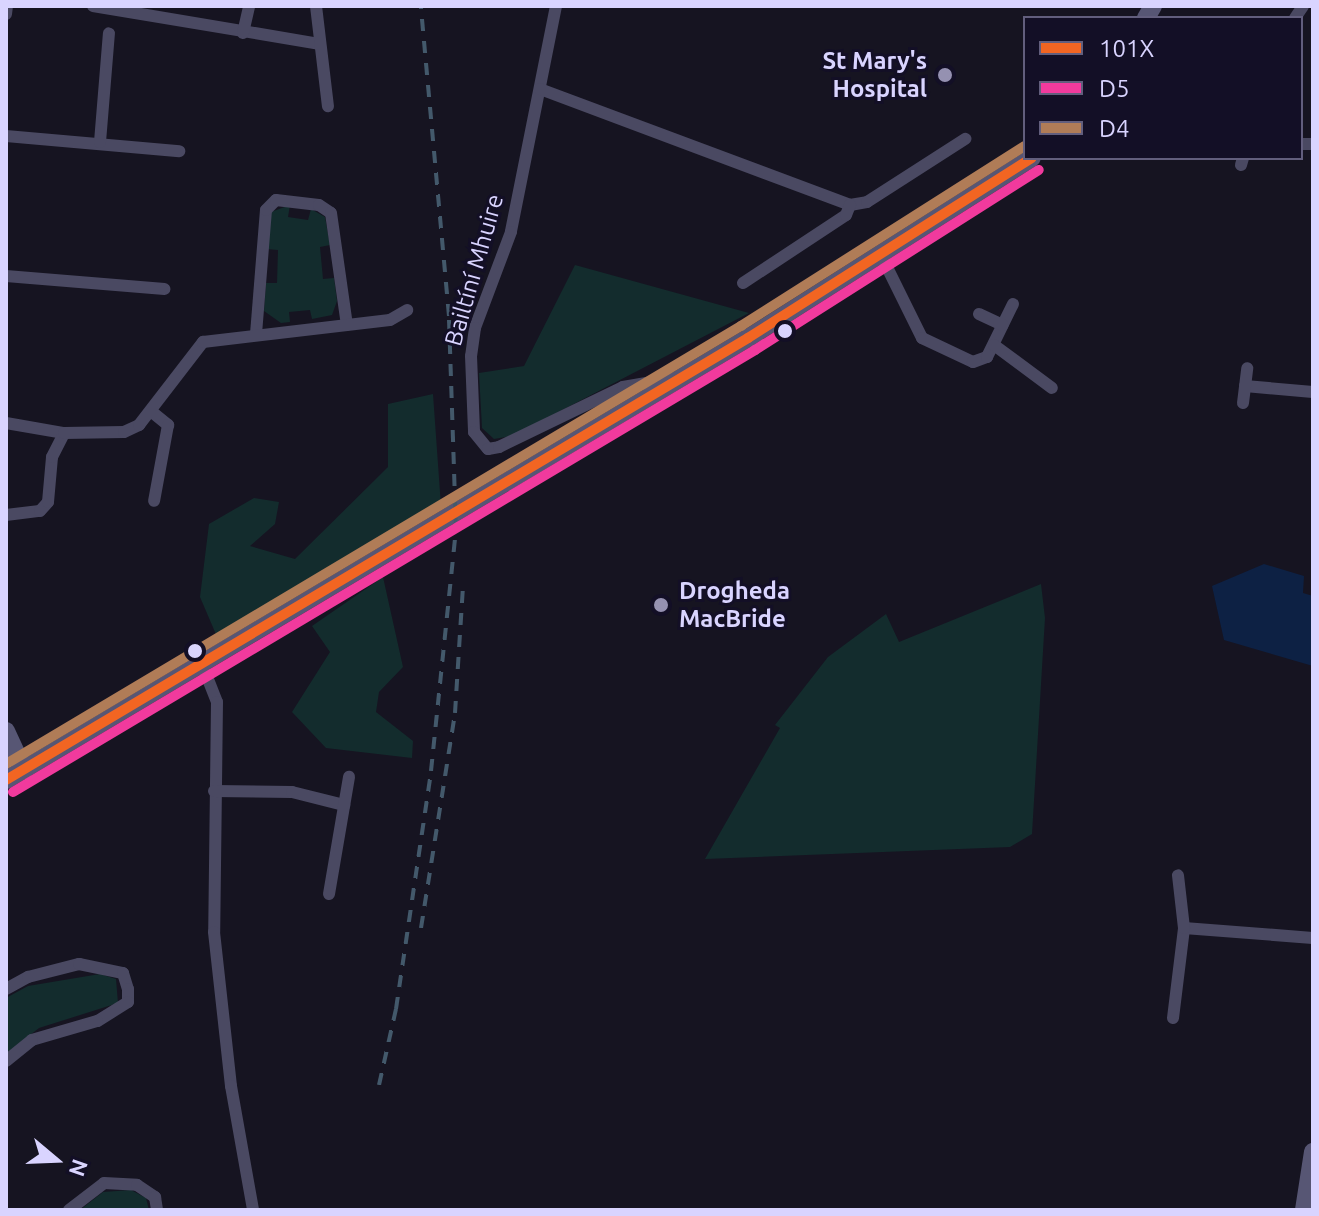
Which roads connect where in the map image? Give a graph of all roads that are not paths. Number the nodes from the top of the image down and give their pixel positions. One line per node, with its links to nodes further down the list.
1 (7, 6): 6 (street)
2 (93, 6): 8 (street)
3 (249, 6): 8 (street)
4 (316, 6): 9 (street)
5 (556, 6): 10 (street, Bailtíní Mhuire)
6 (6, 14)
7 (109, 33): 14 (street)
8 (243, 33): 9 (street)
9 (319, 44): 11 (street)
10 (540, 89): 17 (street); 30 (street, Bailtíní Mhuire)
11 (328, 106)
12 (6, 136): 14 (street)
13 (965, 139): 17 (street)
14 (100, 142): 15 (street)
15 (179, 151)
16 (1029, 160): 18 (main road)
17 (850, 205): 20 (street)
18 (880, 253): 28 (street); 30 (main road)
19 (6, 276): 21 (street)
20 (743, 283)
21 (164, 289)
22 (1013, 304): 26 (street)
23 (407, 310): 25 (street)
24 (979, 314): 26 (street)
25 (347, 325): 27 (street); 27 (street)
26 (1003, 325): 28 (street)
27 (256, 334): 35 (street)
28 (994, 345): 32 (street)
29 (1247, 368): 31 (street)
30 (675, 378): 40 (main road)
31 (1245, 386): 33 (street); 34 (street)
32 (1052, 388)
33 (1313, 392)
34 (1243, 403)
35 (152, 412): 37 (street); 38 (street)
36 (6, 423): 37 (street)
37 (64, 433): 39 (street)
38 (154, 501)
39 (6, 515)
40 (202, 664): 42 (main road); 45 (street)
41 (6, 731): 42 (main road)
42 (24, 770): 44 (main road)
43 (349, 777): 46 (street)
44 (6, 780)
45 (214, 791): 46 (street); 57 (street)
46 (344, 805): 48 (street)
47 (1178, 875): 49 (street)
48 (329, 894)
49 (1184, 928): 50 (street); 52 (street)
50 (1313, 938)
51 (6, 989): 53 (street)
52 (1173, 1018)
53 (6, 1061)
54 (1313, 1152): 58 (main road)
55 (69, 1210): 56 (street)
56 (157, 1210)
57 (253, 1210)
58 (1304, 1210)

